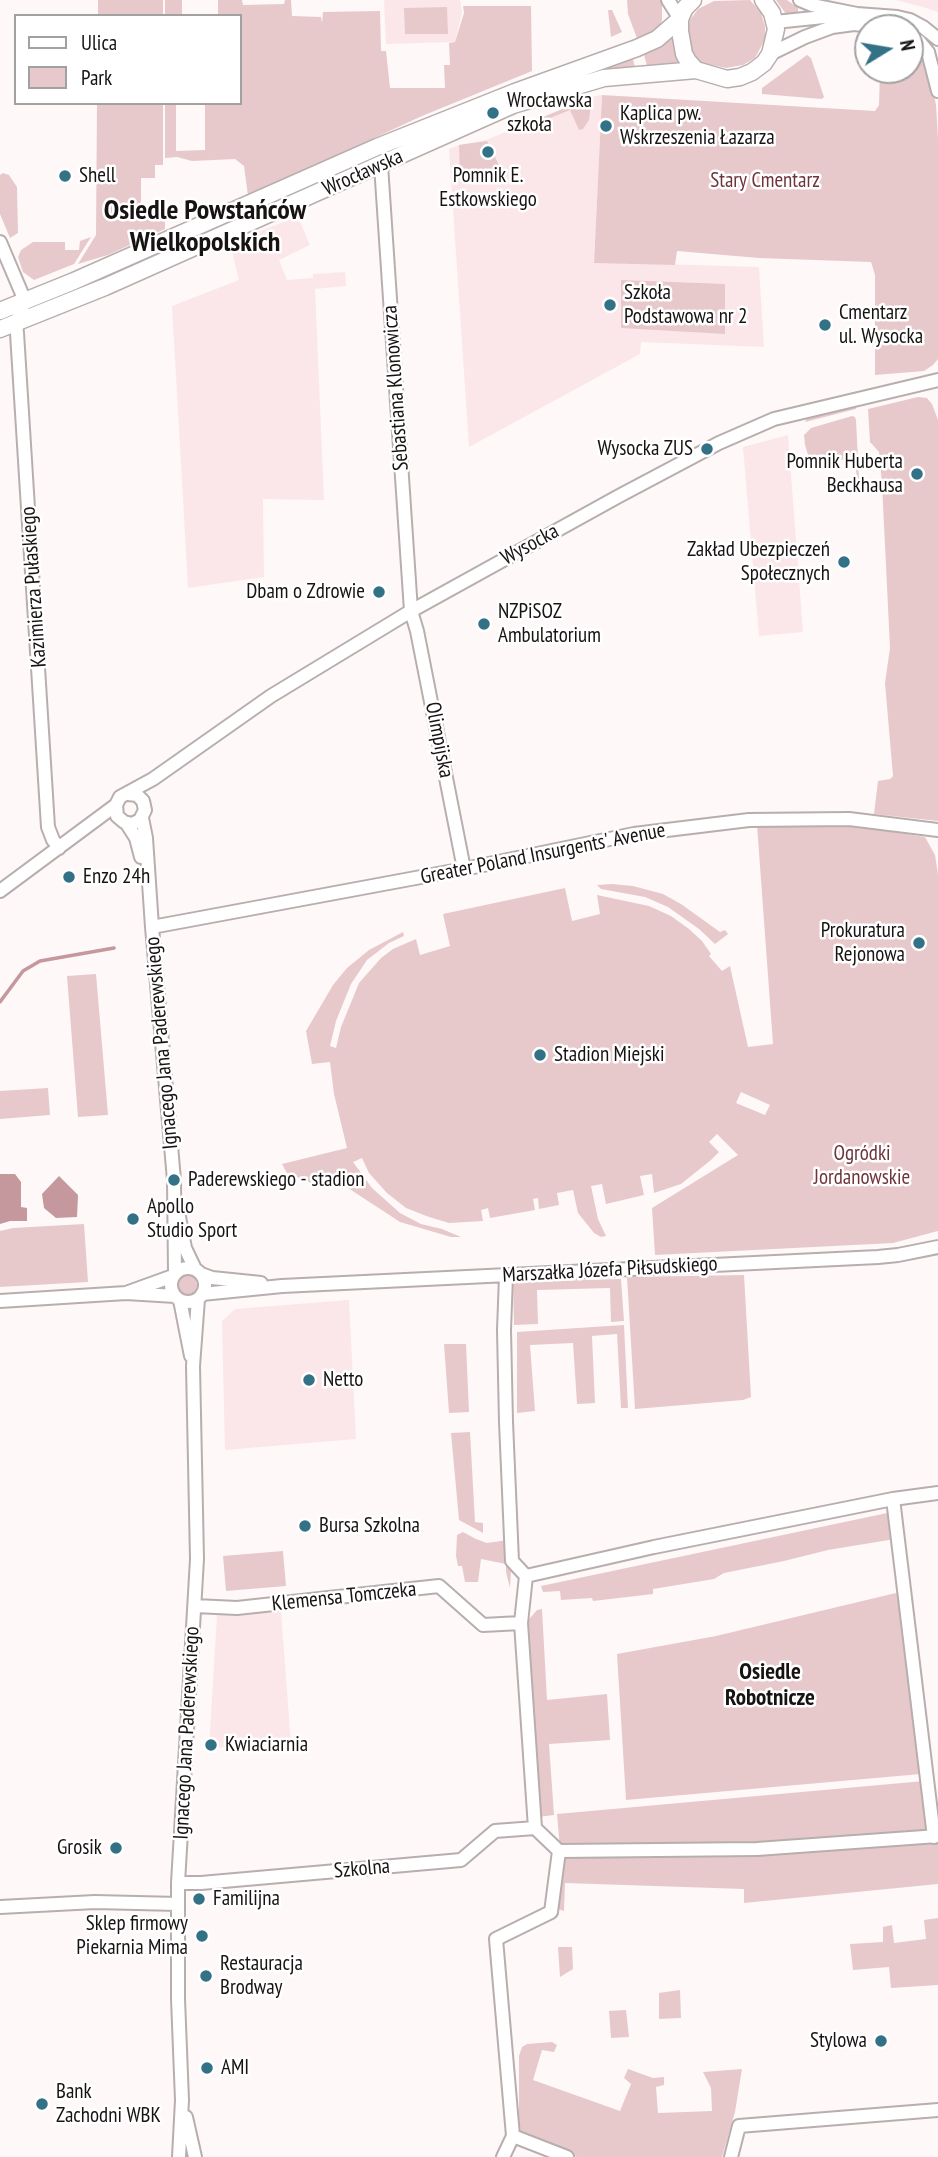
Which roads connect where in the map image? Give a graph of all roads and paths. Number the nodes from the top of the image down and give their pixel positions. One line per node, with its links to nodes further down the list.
1 (668, 0): 7 (street)
2 (693, 0): 7 (main road, Wrocławska)
3 (764, 0): 8 (main road)
4 (800, 0): 6 (street)
5 (854, 14): 8 (street)
6 (857, 14)
7 (680, 19): 12 (main road); 16 (main road, Wrocławska)
8 (775, 22): 11 (main road)
9 (854, 24): 11 (street)
10 (924, 47): 13 (street)
11 (770, 54): 12 (main road, Wrocławska)
12 (696, 69): 14 (main road, Wrocławska)
13 (938, 91)
14 (381, 165): 18 (main road, Wrocławska); 21 (street, Sebastiana Klonowicza)
15 (0, 242): 16 (street)
16 (25, 301): 17 (main road, Wrocławska); 18 (street)
17 (0, 311)
18 (16, 323): 19 (main road, Wrocławska); 30 (street, Kazimierza Pułaskiego)
19 (0, 330)
20 (938, 380): 21 (street, Wysocka)
21 (411, 611): 22 (street, Wysocka); 31 (street, Olimpijska)
22 (153, 779): 23 (street, Wysocka); 24 (street)
23 (128, 794): 24 (street); 25 (street)
24 (143, 801): 26 (street)
25 (116, 805): 27 (street); 28 (street)
26 (142, 818): 27 (street); 33 (street, Ignacego Jana Paderewskiego)
27 (123, 821): 28 (street); 33 (street, Ignacego Jana Paderewskiego)
28 (88, 825): 30 (street)
29 (938, 830): 31 (street, Greater Poland Insurgents' Avenue)
30 (59, 848): 32 (street)
31 (464, 869): 34 (street, Greater Poland Insurgents' Avenue)
32 (0, 891)
33 (149, 891): 34 (street, Ignacego Jana Paderewskiego)
34 (152, 927): 35 (street, Ignacego Jana Paderewskiego)
35 (174, 1196): 37 (street); 38 (street)
36 (938, 1247): 39 (street, Marszałka Józefa Piłsudskiego)
37 (198, 1271): 38 (street); 40 (street, Marszałka Józefa Piłsudskiego); 42 (street)
38 (174, 1274): 41 (street); 43 (street)
39 (506, 1276): 40 (street, Marszałka Józefa Piłsudskiego); 48 (street)
40 (282, 1286): 42 (street, Marszałka Józefa Piłsudskiego)
41 (126, 1293): 43 (street); 44 (street)
42 (200, 1296): 43 (street); 45 (street)
43 (178, 1298): 45 (street)
44 (0, 1301)
45 (193, 1366): 49 (street, Ignacego Jana Paderewskiego)
46 (938, 1493): 47 (street)
47 (893, 1499): 48 (street); 52 (street)
48 (526, 1576): 50 (street)
49 (195, 1606): 50 (street, Klemensa Tomczeka); 54 (street, Ignacego Jana Paderewskiego)
50 (521, 1623): 51 (street)
51 (535, 1828): 53 (street); 54 (street, Szkolna)
52 (936, 1837): 53 (street)
53 (559, 1851): 59 (street)
54 (178, 1883): 55 (street, Ignacego Jana Paderewskiego)
55 (178, 1904): 56 (street); 57 (street, Ignacego Jana Paderewskiego)
56 (0, 1907)
57 (182, 2100): 60 (street); 61 (street)
58 (938, 2110): 64 (street)
59 (513, 2136): 62 (street); 63 (street)
60 (179, 2157)
61 (195, 2157)
62 (503, 2157)
63 (567, 2157)
64 (731, 2157)

